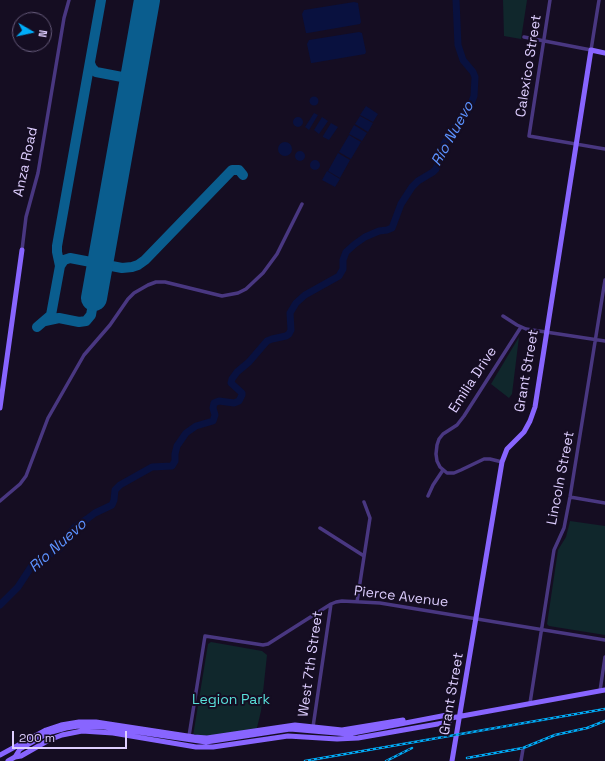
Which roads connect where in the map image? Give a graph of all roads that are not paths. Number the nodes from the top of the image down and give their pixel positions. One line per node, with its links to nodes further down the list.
1 (69, 0): 11 (street, Anza Road)
2 (550, 0): 5 (street, Calexico Street)
3 (600, 0): 6 (street, Grant Street)
4 (524, 37): 5 (street)
5 (544, 41): 6 (street); 8 (street, Calexico Street)
6 (591, 50): 7 (main road); 8 (main road, Grant Street)
7 (605, 53)
8 (577, 144): 9 (street); 15 (main road, Grant Street)
9 (605, 149)
10 (302, 204): 23 (street)
11 (22, 250): 18 (main road, Anza Road)
12 (605, 280): 16 (street, Lincoln Street)
13 (503, 316): 14 (street)
14 (521, 327): 15 (street); 20 (street, Emilia Drive)
15 (547, 332): 16 (street); 19 (main road, Grant Street)
16 (595, 340): 17 (street); 22 (street, Lincoln Street)
17 (605, 342)
18 (0, 408)
19 (502, 462): 20 (street); 30 (main road, Grant Street)
20 (443, 470): 21 (street)
21 (428, 496)
22 (570, 497): 25 (street); 31 (street, Lincoln Street)
23 (0, 501)
24 (364, 502): 27 (street)
25 (605, 503)
26 (320, 528): 27 (street)
27 (364, 556): 28 (street)
28 (357, 602): 29 (street, Pierce Avenue); 30 (street, Pierce Avenue)
29 (331, 604): 39 (street, West 7th Street); 40 (street, Pierce Avenue)
30 (476, 619): 31 (street, Pierce Avenue); 36 (main road, Grant Street)
31 (542, 629): 32 (street, Pierce Avenue); 35 (street, Lincoln Street)
32 (605, 640)
33 (605, 657): 34 (street)
34 (602, 690): 35 (main road)
35 (530, 703): 36 (main road)
36 (460, 716): 37 (main road); 45 (main road, Grant Street)
37 (451, 718): 38 (main road); 43 (main road)
38 (416, 721): 39 (main road); 43 (main road)
39 (313, 727): 40 (main road)
40 (189, 736): 42 (main road)
41 (523, 750): 46 (street)
42 (0, 755)
43 (15, 757): 44 (main road)
44 (8, 761)
45 (452, 761)
46 (521, 761)

